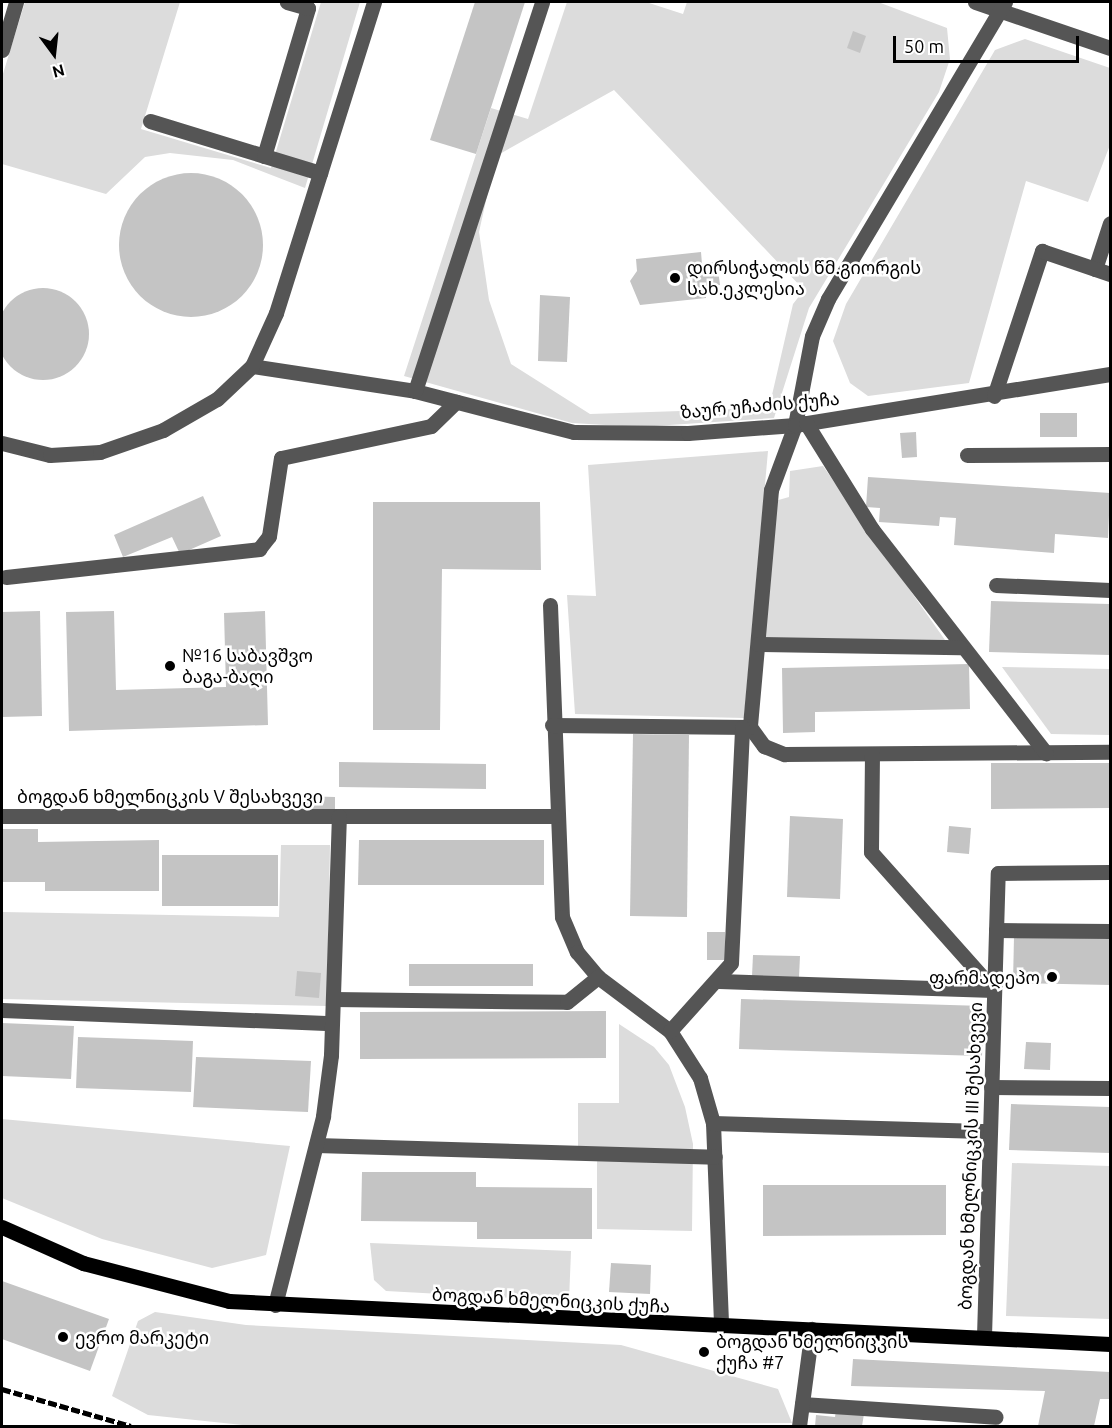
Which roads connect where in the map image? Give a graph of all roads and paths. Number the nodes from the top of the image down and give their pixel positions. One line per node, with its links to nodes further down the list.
1 (16, 2): 8 (street)
2 (287, 2): 10 (street)
3 (374, 2): 11 (street)
4 (542, 2): 17 (street)
5 (975, 2): 6 (street)
6 (1002, 6): 7 (street); 20 (street)
7 (1110, 48)
8 (2, 50)
9 (150, 121): 10 (street)
10 (264, 156): 11 (street)
11 (320, 173): 15 (street)
12 (1110, 223): 13 (street)
13 (1095, 268): 14 (street); 18 (street)
14 (1110, 274)
15 (252, 366): 17 (street, ზაურ უჩაძის ქუჩა); 21 (street)
16 (1110, 374): 18 (street, ზაურ უჩაძის ქუჩა)
17 (415, 391): 19 (street, ზაურ უჩაძის ქუჩა)
18 (994, 396): 20 (street, ზაურ უჩაძის ქუჩა)
19 (456, 402): 20 (street, ზაურ უჩაძის ქუჩა); 24 (street)
20 (801, 424): 28 (street); 29 (street)
21 (2, 443)
22 (1110, 454): 23 (street)
23 (967, 456)
24 (6, 577)
25 (996, 585): 26 (street)
26 (1110, 590)
27 (550, 605): 30 (street)
28 (758, 644): 29 (street); 31 (street)
29 (960, 647): 34 (street)
30 (552, 725): 31 (street); 37 (street)
31 (746, 727): 33 (street); 42 (street)
32 (1110, 752): 34 (street)
33 (872, 753): 34 (street); 43 (street)
34 (1046, 753)
35 (2, 816): 36 (street, ბოგდან ხმელნიცკის V შესახვევი)
36 (339, 816): 37 (street, ბოგდან ხმელნიცკის V შესახვევი); 44 (street, ბოგდან ხმელნიცკის V შესახვევი)
37 (554, 816): 41 (street)
38 (1110, 872): 39 (street, ბოგდან ხმელნიცკის III შესახვევი)
39 (996, 930): 40 (street); 43 (street, ბოგდან ხმელნიცკის III შესახვევი)
40 (1110, 931)
41 (598, 977): 44 (street); 47 (street)
42 (719, 981): 43 (street); 47 (street)
43 (994, 990): 48 (street, ბოგდან ხმელნიცკის III შესახვევი)
44 (333, 999): 46 (street, ბოგდან ხმელნიცკის V შესახვევი)
45 (2, 1010): 46 (street)
46 (332, 1023): 52 (street, ბოგდან ხმელნიცკის V შესახვევი)
47 (670, 1031): 50 (street)
48 (991, 1088): 49 (street); 51 (street, ბოგდან ხმელნიცკის III შესახვევი)
49 (1110, 1088)
50 (713, 1123): 51 (street); 53 (street)
51 (990, 1131): 58 (street, ბოგდან ხმელნიცკის III შესახვევი)
52 (316, 1144): 53 (street); 55 (street, ბოგდან ხმელნიცკის V შესახვევი)
53 (715, 1157): 56 (street)
54 (2, 1227): 55 (main road, ბოგდან ხმელნიცკის ქუჩა)
55 (275, 1305): 56 (main road, ბოგდან ხმელნიცკის ქუჩა)
56 (721, 1326): 57 (main road, ბოგდან ხმელნიცკის ქუჩა)
57 (812, 1329): 58 (main road, ბოგდან ხმელნიცკის ქუჩა); 60 (street)
58 (984, 1336): 59 (main road, ბოგდან ხმელნიცკის ქუჩა)
59 (1110, 1344)
60 (802, 1404): 61 (street); 62 (street)
61 (996, 1417)
62 (799, 1426)

